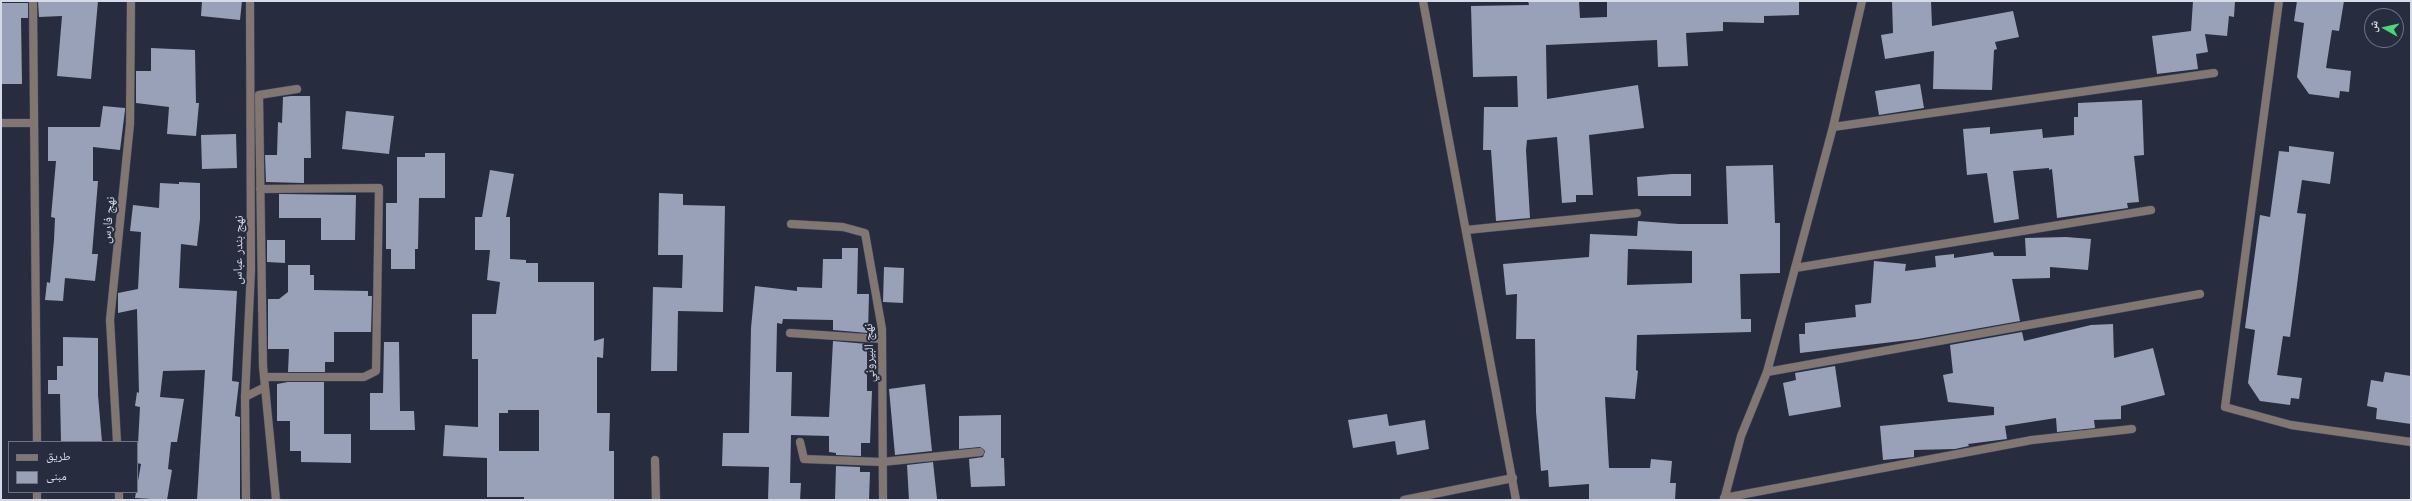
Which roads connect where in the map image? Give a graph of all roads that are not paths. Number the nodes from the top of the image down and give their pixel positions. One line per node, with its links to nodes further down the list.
1 (33, 1): 9 (street)
2 (131, 1): 27 (street, نهج فارس)
3 (250, 1): 24 (street, نهج بندر عباس)
4 (1423, 1): 16 (street)
5 (1862, 1): 11 (street)
6 (2279, 1): 29 (street)
7 (2214, 73): 11 (street)
8 (297, 89): 12 (street)
9 (34, 122): 10 (street); 26 (street)
10 (1, 123)
11 (1833, 127): 17 (street)
12 (260, 189): 22 (street); 22 (street)
13 (2151, 210): 17 (street)
14 (1637, 213): 16 (street)
15 (791, 224): 20 (street, نهج البيروني)
16 (1466, 230): 33 (street)
17 (1795, 268): 21 (street)
18 (2200, 294): 21 (street)
19 (790, 333): 20 (street)
20 (882, 340): 32 (street, نهج البيروني)
21 (1767, 372): 34 (street)
22 (264, 377): 23 (street)
23 (265, 387): 24 (street); 36 (street)
24 (245, 397): 35 (street, نهج بندر عباس)
25 (2132, 429): 34 (street)
26 (37, 441)
27 (116, 441)
28 (800, 442): 32 (street)
29 (2411, 442)
30 (980, 452): 32 (street)
31 (655, 460): 37 (street)
32 (882, 462): 38 (street, نهج البيروني)
33 (1512, 478): 39 (street); 40 (street)
34 (1724, 499)
35 (246, 500)
36 (276, 500)
37 (656, 500)
38 (883, 500)
39 (1404, 500)
40 (1516, 500)

